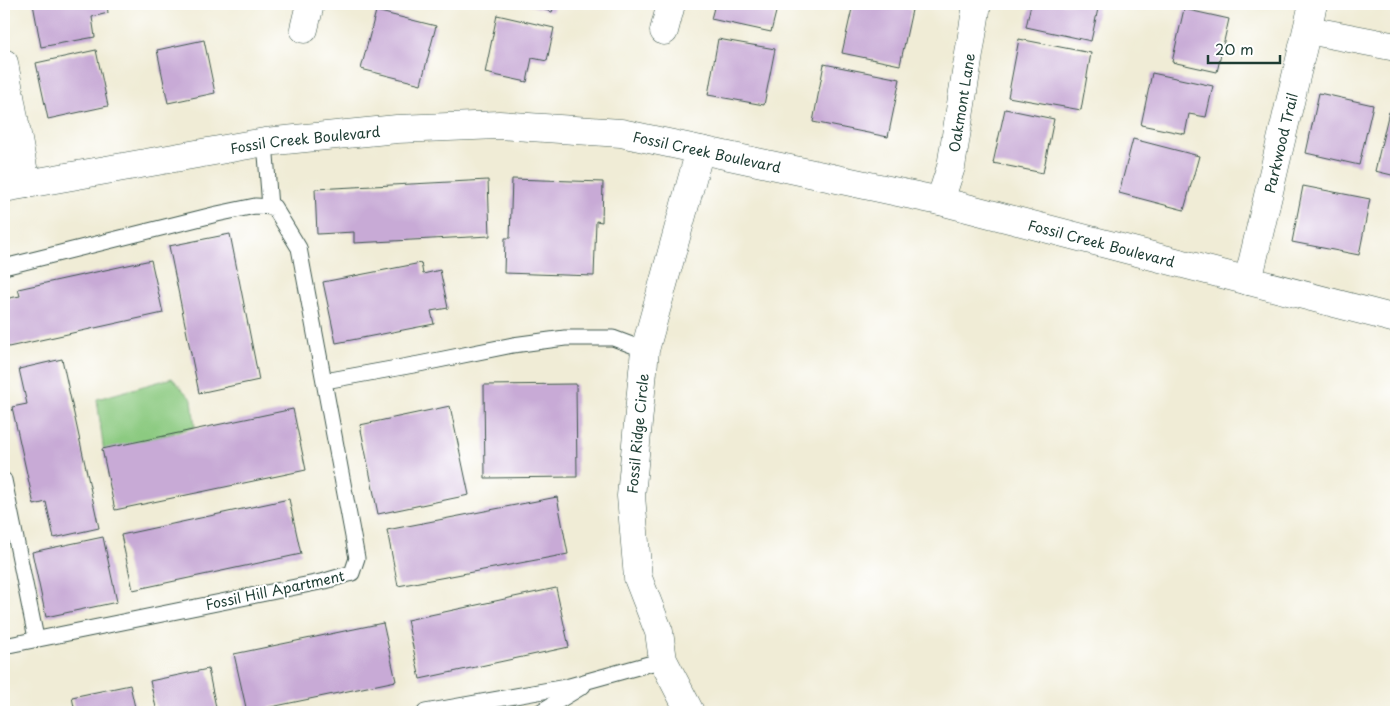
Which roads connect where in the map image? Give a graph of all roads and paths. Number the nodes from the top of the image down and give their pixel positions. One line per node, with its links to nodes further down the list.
1 (670, 4): 5 (main road)
2 (977, 4): 11 (main road, Oakmont Lane)
3 (1313, 4): 4 (main road, Parkwood Trail)
4 (1308, 30): 6 (main road); 14 (main road, Parkwood Trail)
5 (664, 31)
6 (1396, 47)
7 (4, 63): 10 (main road)
8 (264, 142): 9 (main road, Fossil Creek Boulevard); 10 (main road, Fossil Creek Boulevard); 12 (lane)
9 (700, 150): 11 (main road, Fossil Creek Boulevard); 16 (main road, Fossil Ridge Circle)
10 (15, 186)
11 (940, 200): 14 (main road, Fossil Creek Boulevard)
12 (270, 207): 13 (lane); 17 (lane, Fossil Hill Apartment)
13 (4, 267)
14 (1248, 281): 15 (main road, Fossil Creek Boulevard)
15 (1396, 319)
16 (645, 350): 17 (lane); 21 (main road, Fossil Ridge Circle)
17 (325, 381): 19 (lane, Fossil Hill Apartment)
18 (4, 480): 19 (lane)
19 (36, 638): 20 (lane, Fossil Hill Apartment)
20 (4, 646)
21 (662, 660): 22 (lane); 25 (main road, Fossil Ridge Circle)
22 (593, 679): 23 (lane); 24 (lane)
23 (425, 712)
24 (540, 712)
25 (690, 712)

